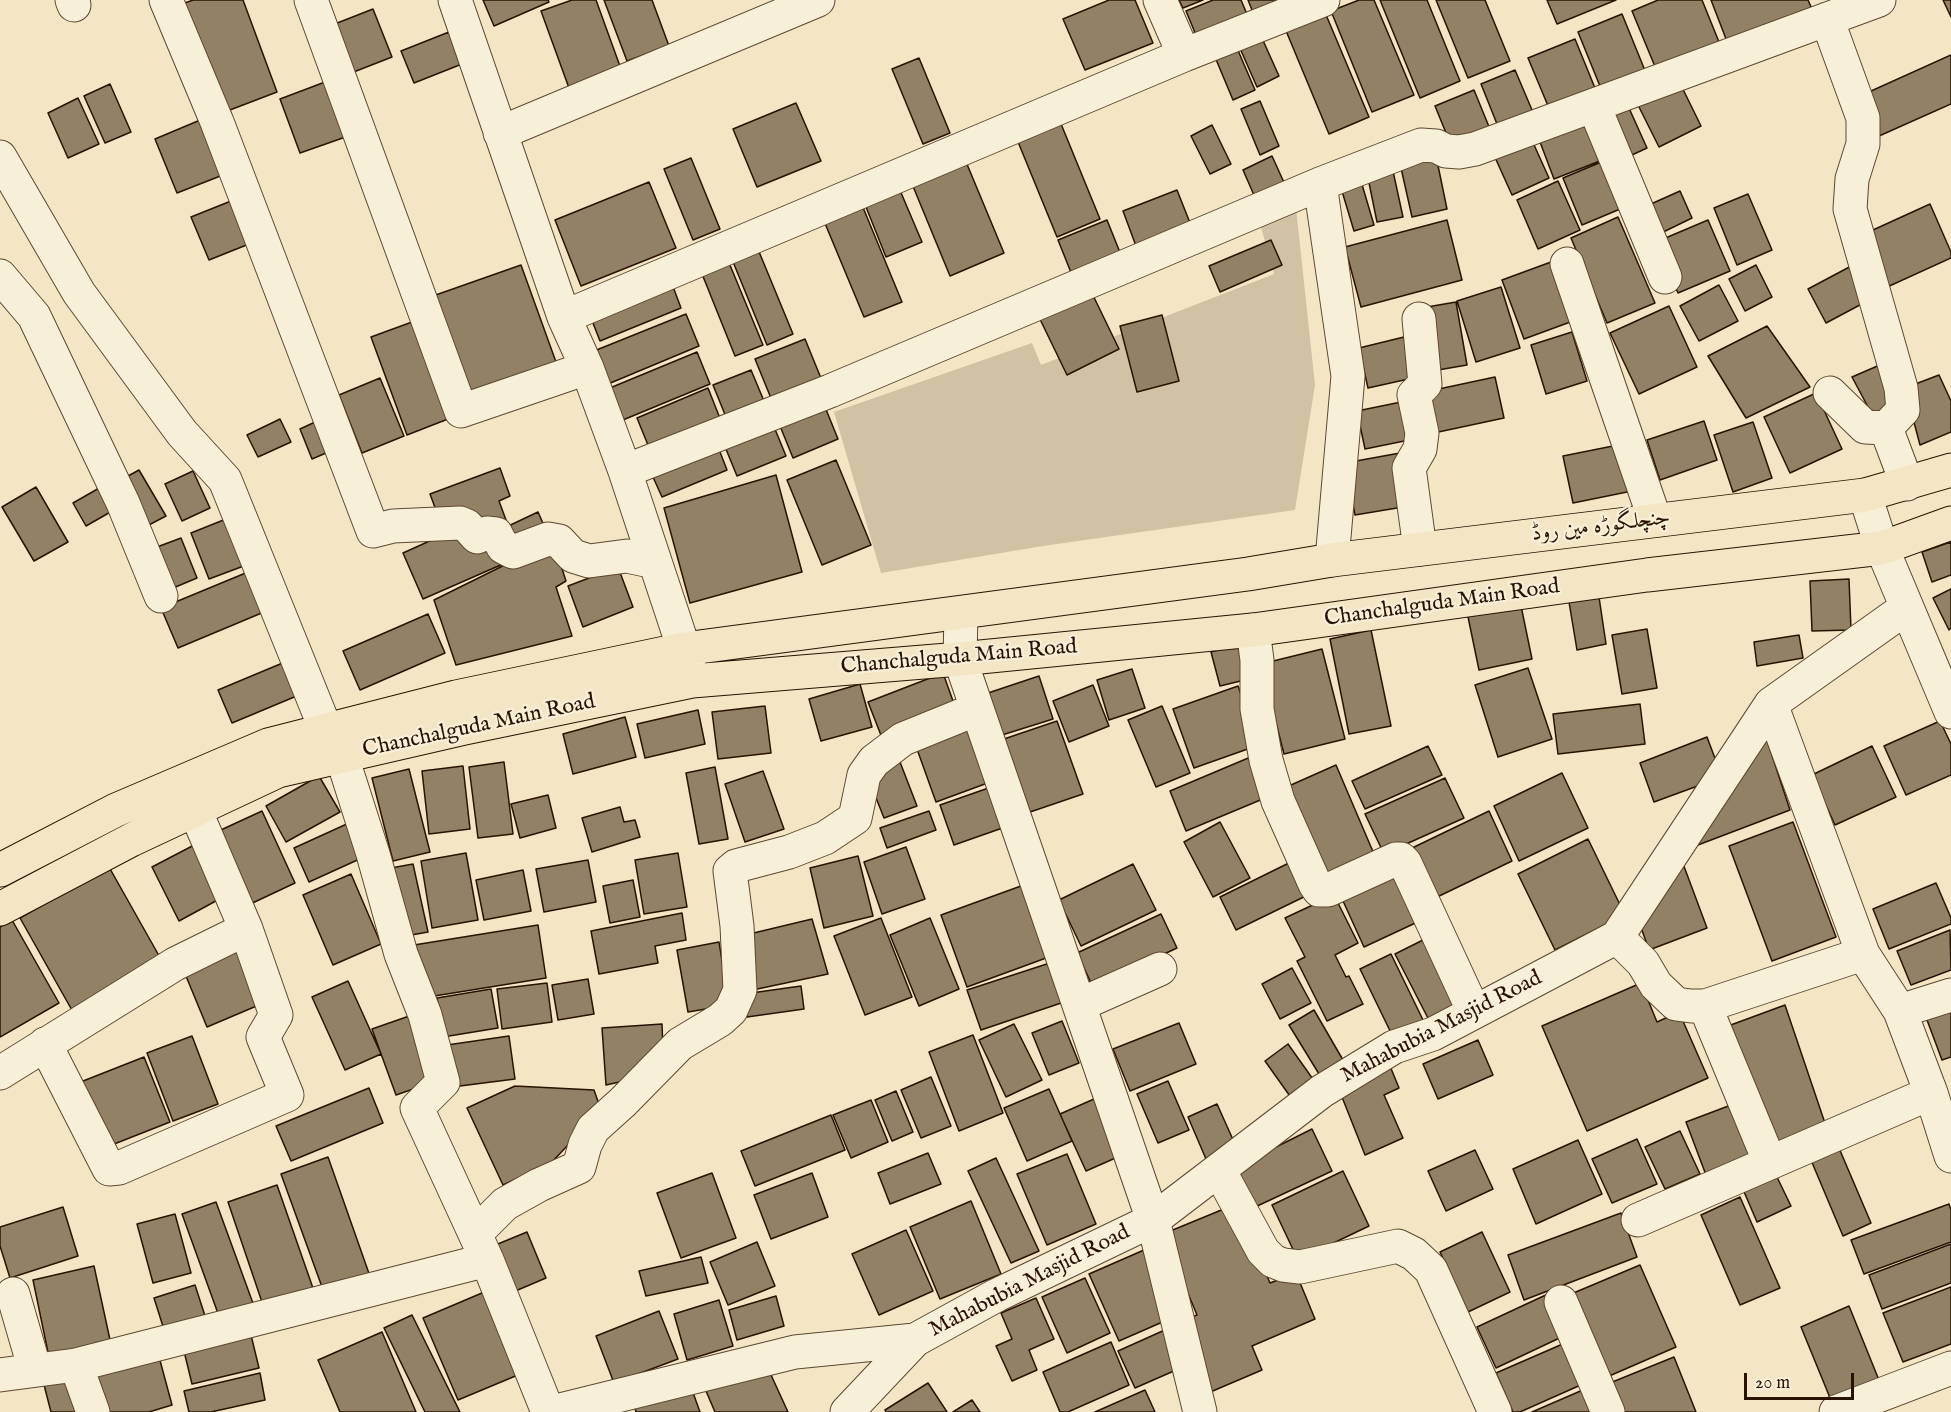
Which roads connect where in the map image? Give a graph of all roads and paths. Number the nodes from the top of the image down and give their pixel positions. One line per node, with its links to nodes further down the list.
1 (166, 0): 33 (street)
2 (311, 0): 21 (street)
3 (455, 0): 11 (street)
4 (818, 0): 11 (street)
5 (1160, 0): 9 (street)
6 (1323, 0): 9 (street)
7 (1880, 0): 8 (street)
8 (1827, 19): 10 (street); 23 (street)
9 (1184, 55): 19 (street)
10 (1594, 106): 13 (street); 16 (street)
11 (500, 133): 19 (street)
12 (0, 157): 17 (street)
13 (1320, 184): 25 (street); 32 (street)
14 (1567, 264): 28 (street)
15 (0, 276): 18 (street)
16 (1665, 277)
17 (79, 293): 18 (street); 45 (street)
18 (34, 315): 35 (street)
19 (564, 317): 21 (street)
20 (1419, 319): 31 (street)
21 (587, 368): 25 (street)
22 (1830, 393): 23 (street)
23 (1886, 428): 26 (street)
24 (1951, 470): 26 (main road, چنچلگوڑہ مین روڈ)
25 (625, 471): 33 (street)
26 (1907, 484): 27 (main road, چنچلگوڑہ مین روڈ)
27 (1865, 495): 28 (main road, چنچلگوڑہ مین روڈ); 30 (street)
28 (1655, 520): 31 (main road, چنچلگوڑہ مین روڈ)
29 (1951, 523): 30 (main road, Chanchalguda Main Road)
30 (1882, 548): 36 (street); 38 (main road, Chanchalguda Main Road)
31 (1420, 549): 32 (main road, چنچلگوڑہ مین روڈ)
32 (1332, 560): 34 (main road, چنچلگوڑہ مین روڈ)
33 (655, 562): 39 (street)
34 (1248, 574): 37 (main road, Chanchalguda Main Road)
35 (161, 596)
36 (1906, 609): 42 (street, Mahabubia Masjid Road); 44 (street)
37 (961, 613): 39 (main road, Chanchalguda Main Road); 40 (street)
38 (1253, 630): 40 (main road, Chanchalguda Main Road); 57 (street)
39 (684, 649): 41 (street); 45 (main road, Chanchalguda Main Road)
40 (960, 659): 41 (main road, Chanchalguda Main Road); 43 (street)
41 (692, 681): 45 (main road, Chanchalguda Main Road)
42 (1771, 704): 50 (street, Mahabubia Masjid Road); 51 (street)
43 (977, 709): 54 (street); 66 (street)
44 (1951, 712)
45 (334, 743): 46 (main road, Chanchalguda Main Road); 47 (main road, Chanchalguda Main Road); 66 (street)
46 (195, 810): 48 (main road, Chanchalguda Main Road); 49 (street)
47 (0, 870)
48 (0, 909)
49 (246, 929): 58 (street); 58 (street)
50 (1617, 937): 55 (street); 57 (street, Mahabubia Masjid Road)
51 (1863, 954): 55 (street); 56 (street)
52 (1160, 969): 54 (street)
53 (1951, 995): 56 (street)
54 (1079, 1005): 64 (street)
55 (1705, 1006): 62 (street)
56 (1900, 1011): 60 (street)
57 (1474, 1012): 63 (street, Mahabubia Masjid Road)
58 (45, 1044): 59 (street)
59 (0, 1072)
60 (1930, 1093): 61 (street); 62 (street)
61 (1951, 1156)
62 (1770, 1163): 65 (street)
63 (1219, 1170): 64 (street, Mahabubia Masjid Road); 78 (street)
64 (1153, 1220): 69 (street, Mahabubia Masjid Road); 77 (street)
65 (1638, 1220)
66 (481, 1247): 70 (street); 75 (street)
67 (13, 1294): 72 (street)
68 (1561, 1302): 79 (street)
69 (915, 1340): 75 (street); 76 (street, Mahabubia Masjid Road)
70 (76, 1365): 72 (street); 74 (street)
71 (1951, 1368): 80 (street)
72 (35, 1370): 73 (street)
73 (0, 1375)
74 (93, 1412)
75 (550, 1412)
76 (847, 1412)
77 (1200, 1412)
78 (1495, 1412)
79 (1608, 1412)
80 (1836, 1412)

